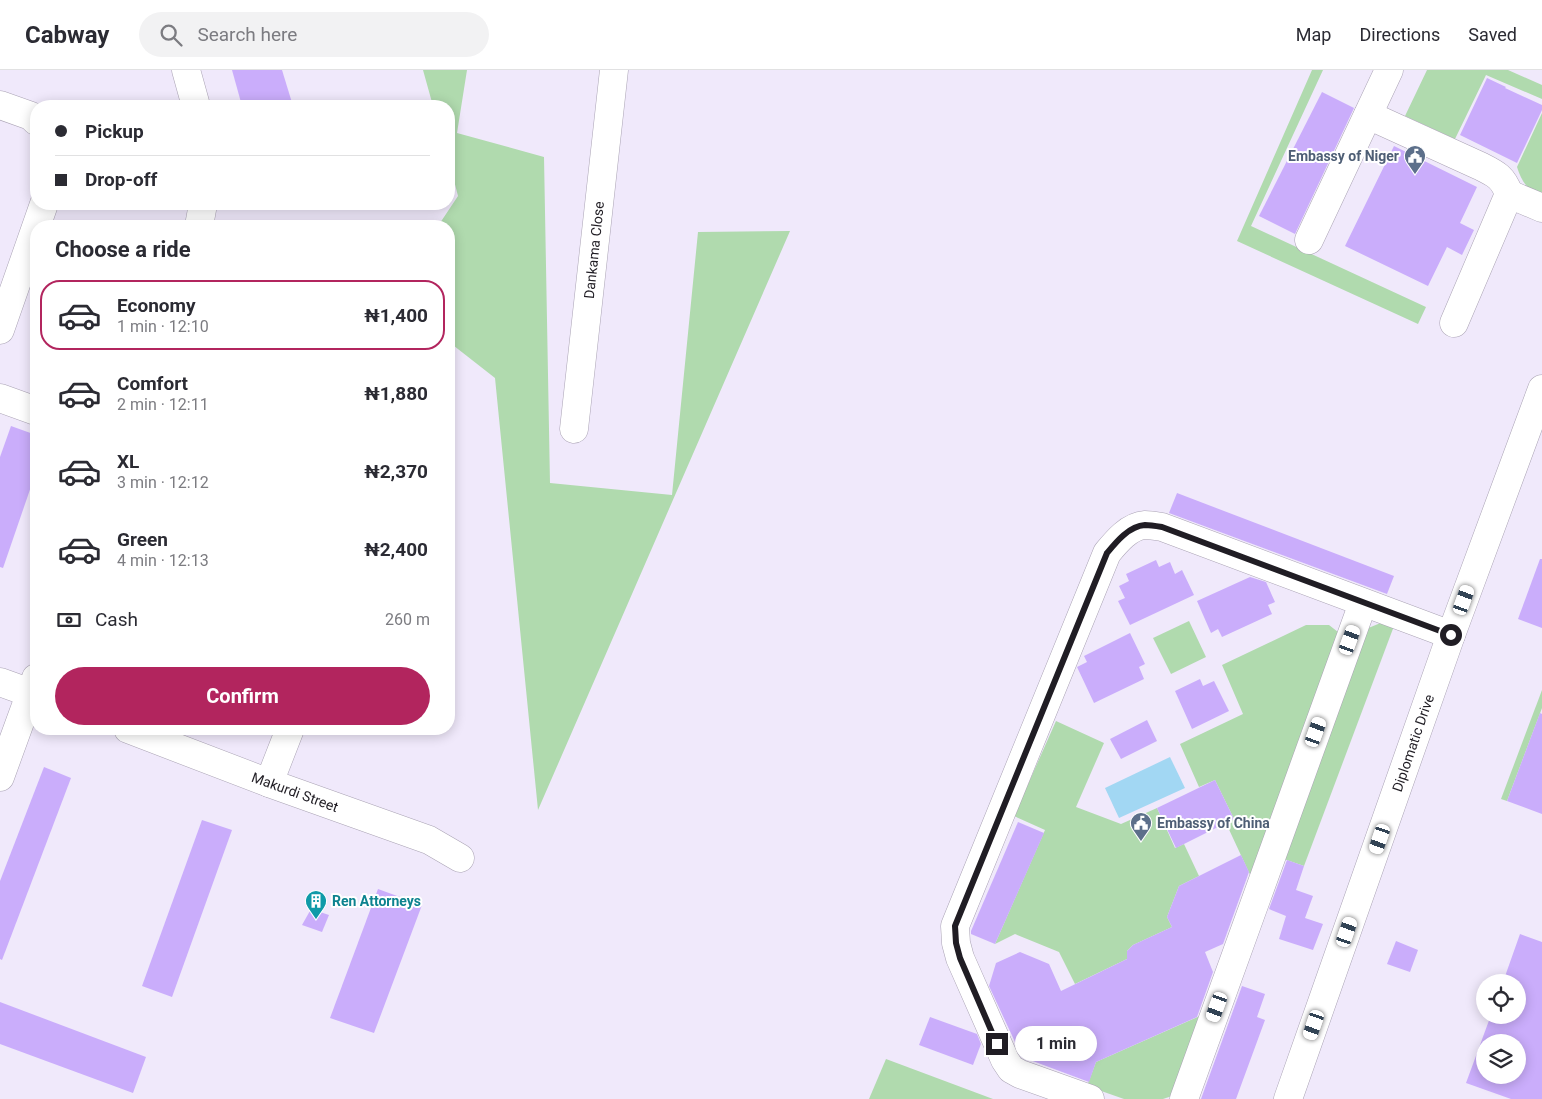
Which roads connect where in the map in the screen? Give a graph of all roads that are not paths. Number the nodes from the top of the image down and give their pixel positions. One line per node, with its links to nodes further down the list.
1 (186, 70): 4 (street)
2 (614, 70): 17 (street, Dankama Close)
3 (1389, 70): 7 (street)
4 (194, 100)
5 (0, 105): 6 (street)
6 (30, 115)
7 (1368, 115): 8 (street); 10 (street)
8 (1509, 194): 9 (street); 12 (street)
9 (1542, 208)
10 (1309, 240)
11 (30, 244): 13 (street)
12 (1454, 323)
13 (0, 330)
14 (1542, 389): 19 (street, Diplomatic Drive)
15 (0, 398): 16 (street)
16 (30, 409)
17 (574, 429)
18 (1363, 603): 19 (street); 28 (street); 29 (street)
19 (1451, 635): 30 (street, Diplomatic Drive)
20 (0, 682): 21 (street)
21 (30, 688)
22 (30, 699): 25 (street)
23 (144, 735): 26 (street, Makurdi Street)
24 (288, 735): 26 (street)
25 (0, 778)
26 (269, 783): 27 (street, Makurdi Street)
27 (460, 858)
28 (1090, 1099)
29 (1184, 1099)
30 (1288, 1099)

